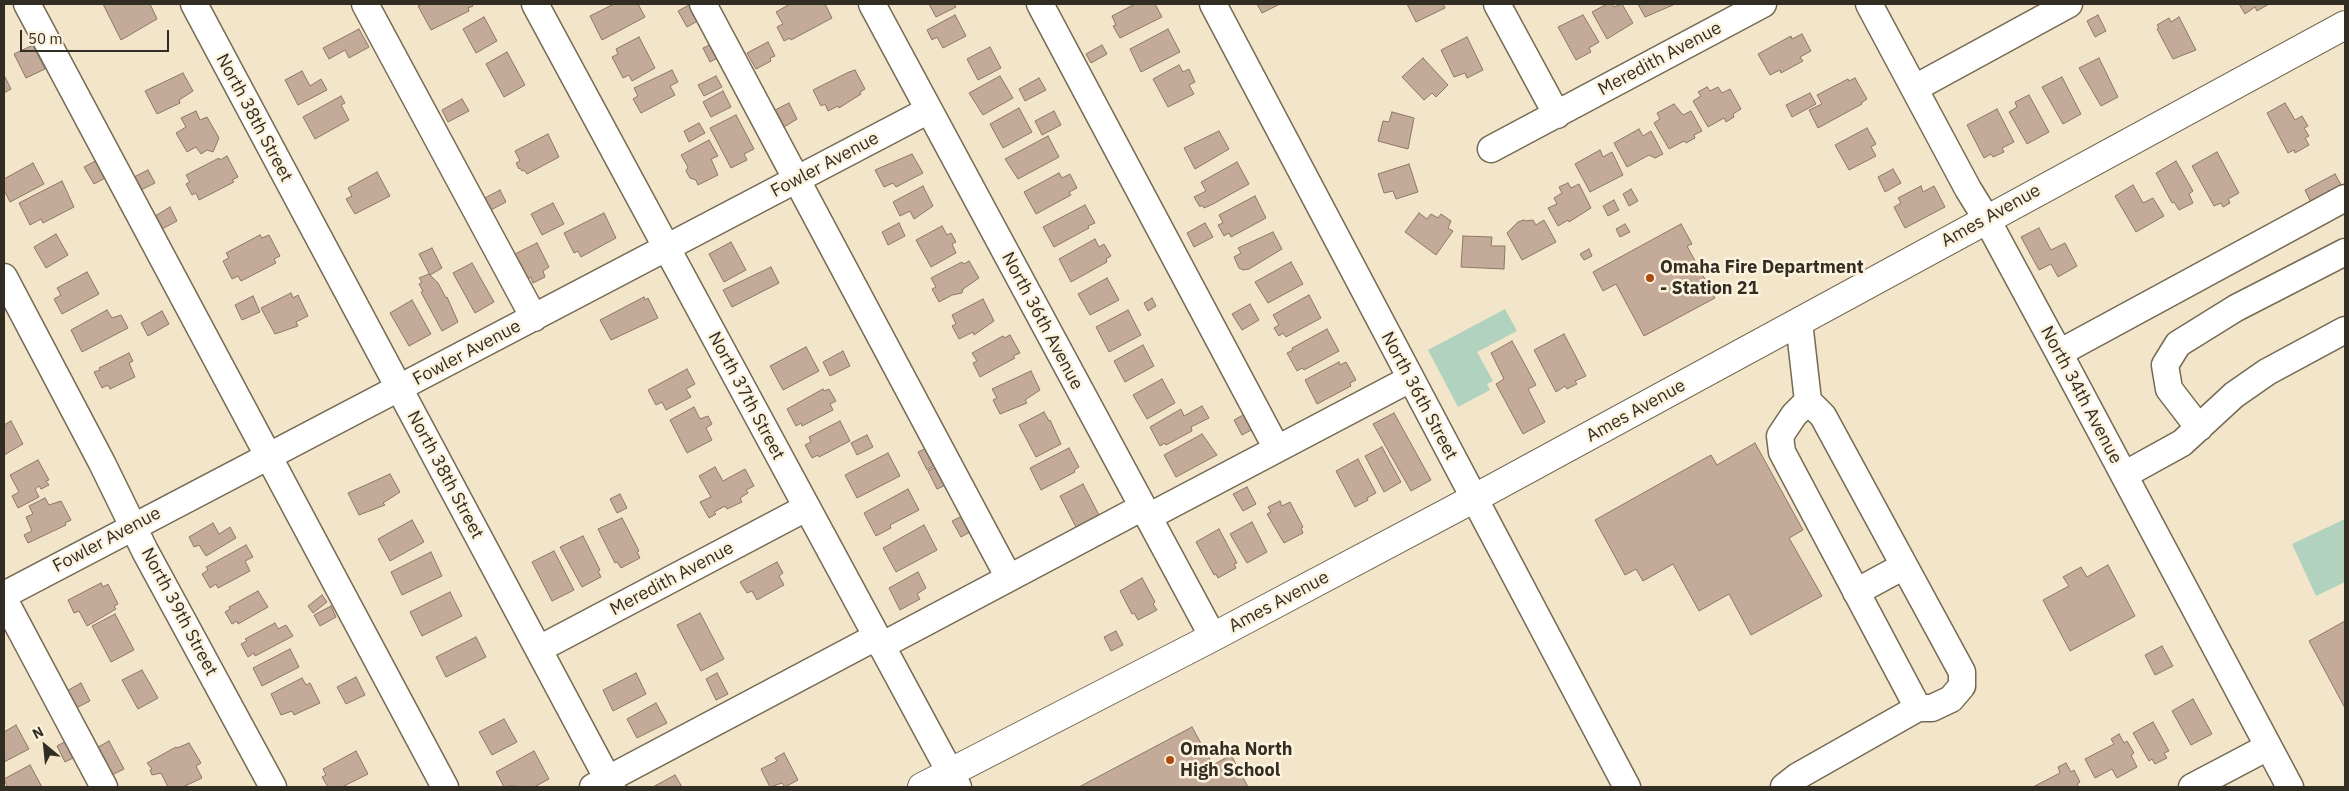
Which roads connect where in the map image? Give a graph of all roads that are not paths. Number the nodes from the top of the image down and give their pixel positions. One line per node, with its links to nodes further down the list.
1 (27, 4): 33 (street)
2 (194, 4): 29 (street, North 38th Street)
3 (365, 4): 24 (street)
4 (535, 4): 21 (street, North 37th Street)
5 (703, 4): 18 (street)
6 (872, 4): 15 (street, North 36th Avenue)
7 (1040, 4): 32 (street)
8 (1213, 4): 28 (street, North 36th Street)
9 (1498, 4): 16 (street)
10 (1763, 4): 16 (street, Meredith Avenue)
11 (1869, 4): 14 (street, North 34th Avenue)
12 (2069, 4): 14 (street)
13 (2345, 25): 20 (main road, Ames Avenue)
14 (1915, 88): 20 (street, North 34th Avenue)
15 (929, 110): 18 (street, Fowler Avenue); 37 (street, North 36th Avenue)
16 (1557, 115): 17 (street, Meredith Avenue)
17 (1490, 149)
18 (797, 179): 21 (street, Fowler Avenue); 40 (street)
19 (2345, 198): 27 (street)
20 (1986, 218): 25 (main road, Ames Avenue); 27 (street, North 34th Avenue)
21 (666, 249): 24 (street, Fowler Avenue); 36 (street, North 37th Street)
22 (2345, 252): 31 (street)
23 (4, 277): 38 (street, North 39th Street)
24 (534, 318): 29 (street, Fowler Avenue)
25 (1800, 322): 30 (street); 35 (main road, Ames Avenue)
26 (2345, 330): 31 (street)
27 (2059, 353): 34 (street, North 34th Avenue)
28 (1410, 379): 32 (street); 35 (street, North 36th Street)
29 (398, 389): 33 (street, Fowler Avenue); 46 (street, North 38th Street)
30 (1808, 401): 39 (street); 41 (street)
31 (2199, 428): 34 (street)
32 (1277, 449): 37 (street)
33 (268, 457): 38 (street, Fowler Avenue); 53 (street)
34 (2124, 475): 48 (street, North 34th Avenue)
35 (1473, 499): 44 (main road, Ames Avenue); 55 (street, North 36th Street)
36 (806, 508): 45 (street, North 37th Street); 46 (street, Meredith Avenue)
37 (1146, 512): 40 (street); 44 (street, North 36th Avenue)
38 (134, 526): 42 (street, Fowler Avenue); 52 (street, North 39th Street)
39 (1904, 566): 41 (street); 47 (street)
40 (1009, 578): 45 (street)
41 (1856, 592): 47 (street)
42 (4, 595)
43 (4, 599): 51 (street)
44 (1213, 637): 49 (main road, Ames Avenue)
45 (878, 641): 49 (street, North 37th Street); 50 (street)
46 (538, 649): 50 (street, North 38th Street)
47 (1918, 708): 56 (street)
48 (2268, 747): 57 (street); 58 (street, North 34th Avenue)
49 (954, 780): 54 (main road, Ames Avenue)
50 (604, 785)
51 (104, 787)
52 (273, 787)
53 (445, 787)
54 (922, 787)
55 (1627, 787)
56 (1784, 787)
57 (2192, 787)
58 (2290, 787)

